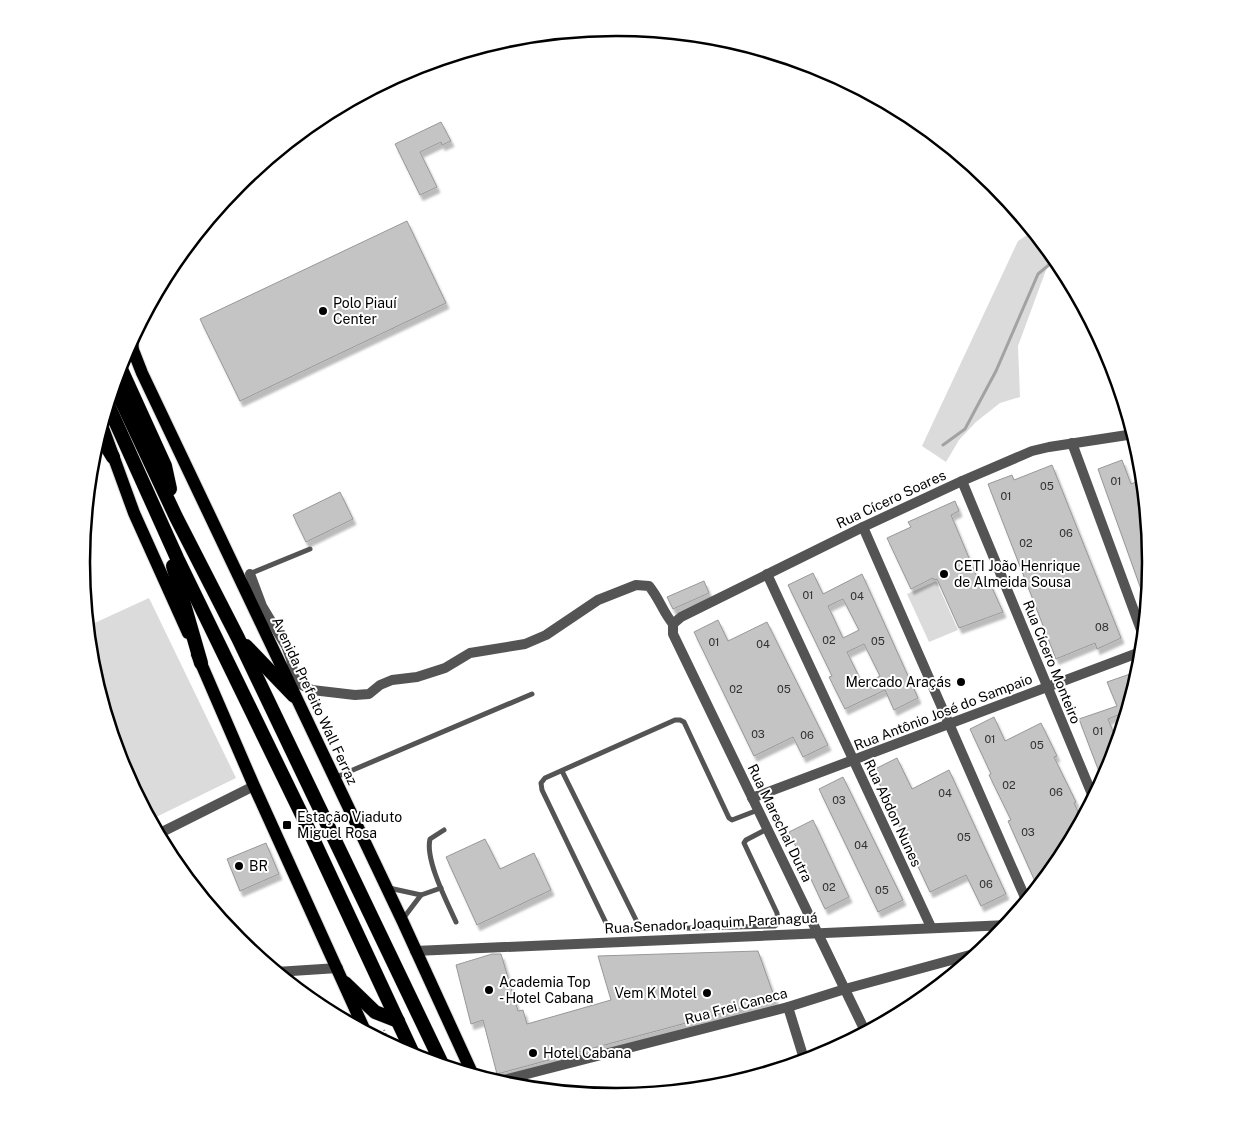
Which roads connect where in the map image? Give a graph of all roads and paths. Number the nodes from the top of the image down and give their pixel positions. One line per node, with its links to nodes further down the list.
1 (134, 353): 16 (main road, Avenida Prefeito Wall Ferraz)
2 (124, 376): 11 (highway)
3 (118, 393): 11 (highway)
4 (112, 414): 12 (highway)
5 (1127, 435): 8 (street, Rua Cícero Soares)
6 (106, 436): 9 (main road)
7 (104, 442): 9 (highway)
8 (1072, 443): 10 (street, Rua Cícero Soares); 18 (street)
9 (113, 457): 21 (main road)
10 (962, 480): 13 (street, Rua Cícero Soares); 23 (street, Rua Cícero Monteiro)
11 (176, 517): 19 (highway)
12 (162, 522): 21 (highway); 54 (highway)
13 (863, 527): 15 (street, Rua Cícero Soares); 26 (street)
14 (310, 550): 16 (lane)
15 (767, 574): 17 (street, Rua Cícero Soares); 27 (street, Rua Abdon Nunes)
16 (244, 576): 22 (main road, Avenida Prefeito Wall Ferraz)
17 (673, 624): 22 (street, Rua Marechal Dutra); 32 (street, Rua Marechal Dutra)
18 (1139, 624)
19 (238, 638): 25 (highway); 59 (highway)
20 (1135, 654): 23 (street, Rua Antônio José do Sampaio)
21 (201, 663): 30 (main road)
22 (290, 678): 25 (main road, Avenida Prefeito Wall Ferraz)
23 (1047, 687): 26 (street, Rua Antônio José do Sampaio); 31 (street, Rua Cícero Monteiro)
24 (532, 694): 29 (lane)
25 (294, 696): 29 (main road, Avenida Prefeito Wall Ferraz)
26 (949, 724): 27 (street, Rua Antônio José do Sampaio); 40 (street)
27 (853, 760): 32 (street, Rua Antônio José do Sampaio); 44 (street, Rua Abdon Nunes)
28 (562, 771): 33 (lane); 45 (lane); 45 (lane)
29 (334, 779): 37 (main road, Avenida Prefeito Wall Ferraz)
30 (254, 786): 36 (street); 49 (main road)
31 (1090, 790)
32 (752, 798): 33 (street, Rua Marechal Dutra)
33 (758, 810): 34 (street, Rua Marechal Dutra)
34 (767, 829): 45 (lane); 46 (street, Rua Marechal Dutra)
35 (444, 830): 38 (lane)
36 (164, 831)
37 (386, 888): 39 (lane); 41 (main road, Avenida Prefeito Wall Ferraz)
38 (441, 888): 39 (lane); 42 (lane)
39 (421, 895): 41 (lane)
40 (1024, 895)
41 (402, 920): 47 (main road, Avenida Prefeito Wall Ferraz)
42 (456, 922)
43 (997, 925): 44 (street, Rua Senador Joaquim Paranaguá)
44 (931, 928): 46 (street, Rua Senador Joaquim Paranaguá)
45 (641, 930)
46 (817, 932): 47 (street, Rua Senador Joaquim Paranaguá); 52 (street, Rua Marechal Dutra)
47 (415, 951): 60 (main road, Avenida Prefeito Wall Ferraz)
48 (965, 956): 52 (street, Rua Frei Caneca)
49 (338, 968): 50 (street); 51 (main road)
50 (286, 971)
51 (345, 983): 54 (highway); 55 (main road)
52 (845, 989): 53 (street, Rua Frei Caneca); 56 (street, Rua Marechal Dutra)
53 (788, 1006): 58 (street); 61 (street, Rua Frei Caneca)
54 (398, 1022): 57 (highway)
55 (362, 1023)
56 (863, 1027)
57 (409, 1046)
58 (804, 1054)
59 (438, 1058)
60 (470, 1068)
61 (511, 1078)

